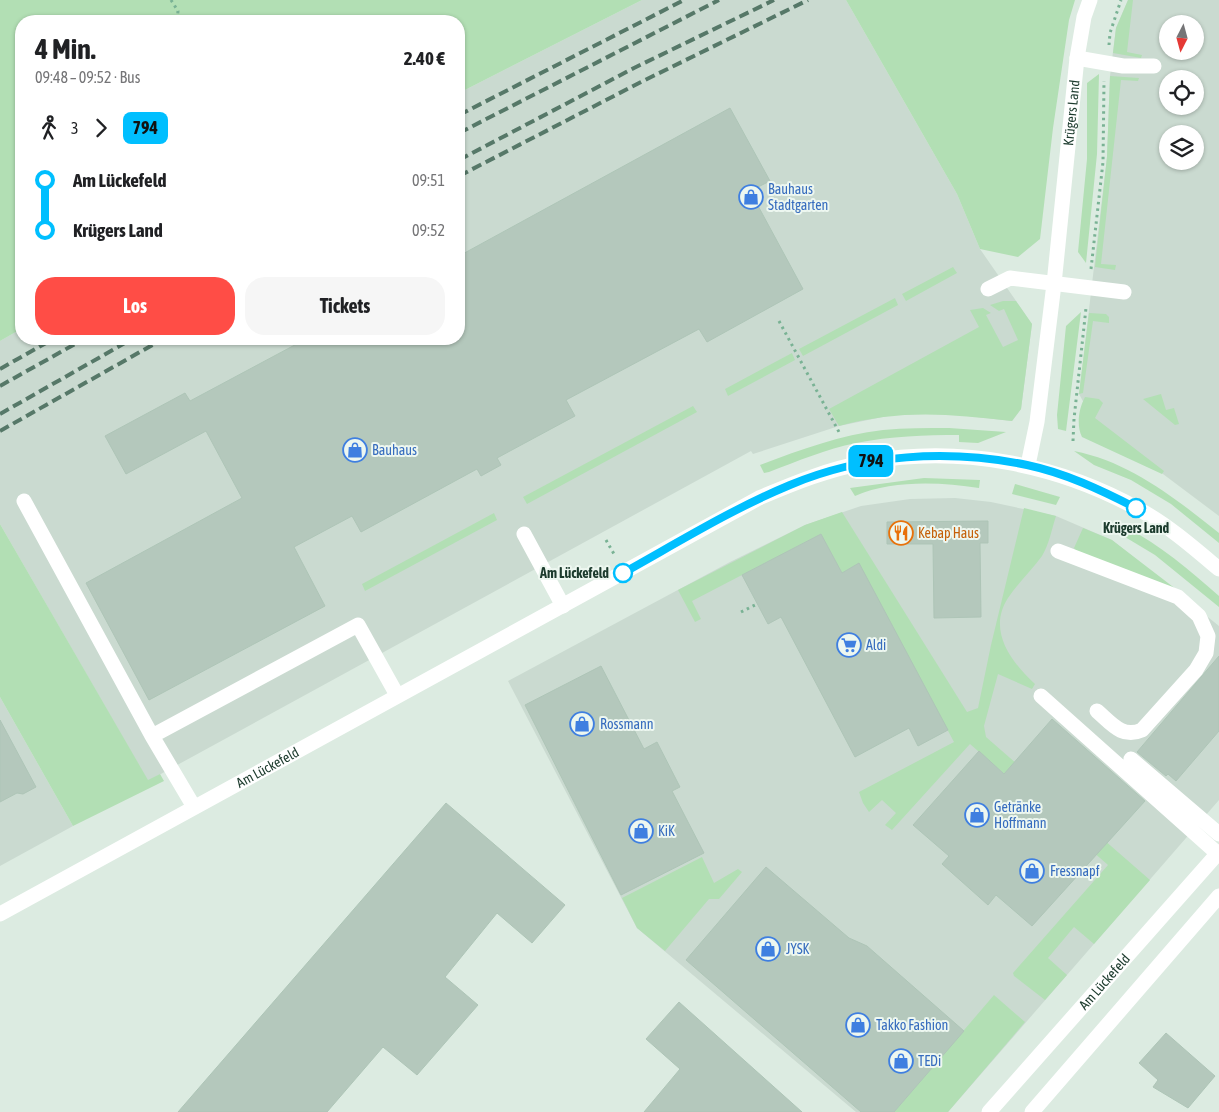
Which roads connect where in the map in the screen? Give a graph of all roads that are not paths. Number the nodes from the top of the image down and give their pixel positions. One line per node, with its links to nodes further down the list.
1 (1090, 0): 2 (street, Krügers Land)
2 (1076, 58): 3 (street); 4 (street, Krügers Land)
3 (1154, 66)
4 (1054, 284): 5 (street); 6 (street); 7 (street, Krügers Land)
5 (988, 290)
6 (1124, 292)
7 (1028, 465): 11 (street, Am Lückefeld); 12 (street, Am Lückefeld)
8 (24, 501): 16 (street)
9 (524, 534): 12 (street)
10 (1058, 551): 15 (street)
11 (1219, 569)
12 (563, 606): 13 (street, Am Lückefeld)
13 (397, 695): 16 (street); 18 (street, Am Lückefeld)
14 (1041, 696): 20 (street)
15 (1097, 711)
16 (152, 736): 18 (street)
17 (1131, 759): 19 (street)
18 (194, 807): 22 (street, Am Lückefeld)
19 (1219, 834)
20 (1218, 853): 23 (street, Am Lückefeld)
21 (1219, 896): 24 (street)
22 (0, 914)
23 (989, 1112)
24 (1032, 1112)

